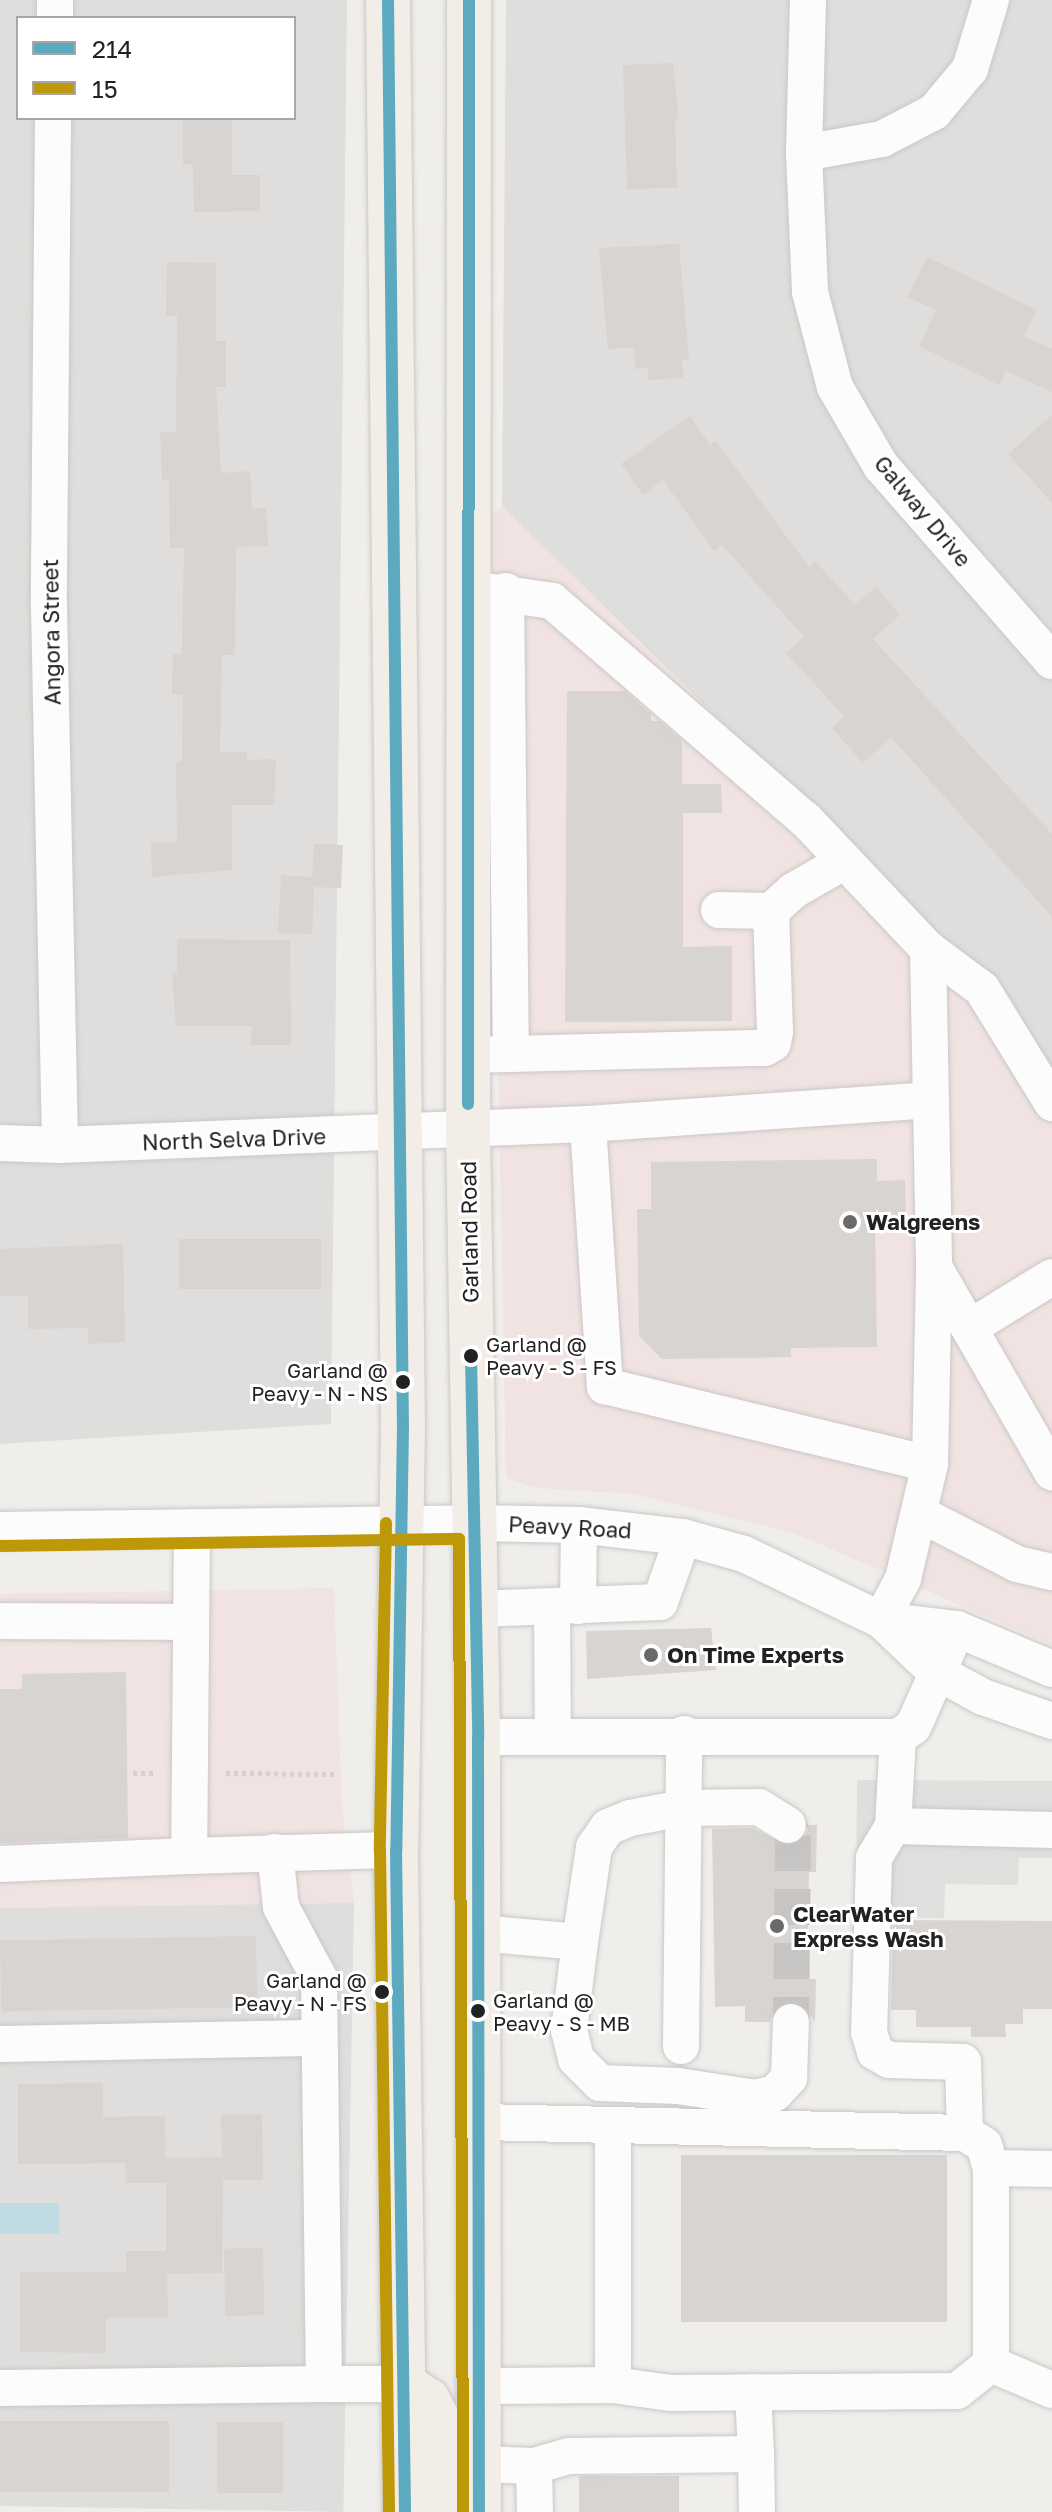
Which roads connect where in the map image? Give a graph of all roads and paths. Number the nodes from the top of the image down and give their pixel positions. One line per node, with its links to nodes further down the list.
1 (388, 0): 20 (main road)
2 (469, 0): 7 (main road, Garland Road)
3 (808, 0): 6 (street, Galway Drive)
4 (991, 0): 6 (street)
5 (53, 120): 22 (street, Angora Street)
6 (804, 153): 8 (street, Galway Drive)
7 (488, 590): 9 (street); 13 (main road, Garland Road)
8 (1052, 661)
9 (845, 861): 11 (street); 12 (street)
10 (719, 910): 11 (street)
11 (771, 911): 14 (street)
12 (928, 949): 16 (street); 17 (street)
13 (489, 957): 14 (street); 15 (main road, Garland Road)
14 (511, 1054): 15 (street)
15 (468, 1055): 19 (main road, Garland Road)
16 (931, 1100): 18 (street, North Selva Drive); 23 (street)
17 (1052, 1103)
18 (588, 1124): 19 (street, North Selva Drive); 26 (street)
19 (468, 1129): 20 (street, North Selva Drive); 30 (main road, Garland Road)
20 (398, 1132): 22 (street, North Selva Drive); 29 (main road)
21 (0, 1143): 22 (street, North Selva Drive)
22 (60, 1145)
23 (934, 1267): 25 (street); 26 (street)
24 (1052, 1277): 25 (street)
25 (969, 1328): 27 (street)
26 (930, 1464): 28 (street)
27 (1052, 1472)
28 (922, 1515): 35 (street); 38 (street)
29 (402, 1523): 30 (street, Peavy Road); 32 (street, Peavy Road); 56 (main road)
30 (475, 1523): 31 (street, Peavy Road); 37 (main road, Garland Road)
31 (579, 1525): 34 (street, Peavy Road); 36 (street)
32 (192, 1527): 33 (street, Peavy Road); 40 (street)
33 (0, 1530)
34 (683, 1537): 36 (street); 38 (street, Peavy Road)
35 (1052, 1572)
36 (565, 1607): 37 (street); 46 (street)
37 (475, 1609): 47 (main road, Garland Road)
38 (881, 1620): 41 (street, Peavy Road); 43 (street, Peavy Road)
39 (0, 1621): 40 (street)
40 (190, 1622): 50 (street)
41 (957, 1629): 42 (street, Peavy Road); 43 (street)
42 (1052, 1669)
43 (935, 1671): 44 (street, Peavy Road); 48 (street)
44 (1052, 1721)
45 (684, 1734): 46 (street); 48 (street); 52 (street)
46 (553, 1736): 47 (street)
47 (478, 1737): 60 (main road, Garland Road)
48 (898, 1737): 54 (street)
49 (133, 1773): 50 (path)
50 (189, 1773): 51 (path); 58 (street)
51 (337, 1774)
52 (683, 1808): 53 (street); 61 (street); 65 (street)
53 (788, 1825)
54 (893, 1826): 55 (street); 68 (street)
55 (1052, 1830)
56 (396, 1850): 57 (street); 73 (main road)
57 (275, 1852): 58 (street); 63 (street)
58 (189, 1856): 59 (street)
59 (0, 1864)
60 (479, 1933): 61 (street); 66 (main road, Garland Road)
61 (580, 1942): 62 (street)
62 (791, 2022)
63 (318, 2038): 64 (street); 72 (street)
64 (0, 2044)
65 (681, 2046)
66 (480, 2122): 67 (street); 75 (main road, Garland Road)
67 (613, 2126): 68 (street); 74 (street)
68 (965, 2133): 69 (street)
69 (991, 2168): 70 (street); 71 (street)
70 (1052, 2169)
71 (991, 2364): 77 (street); 78 (street)
72 (324, 2384): 73 (street); 76 (street)
73 (403, 2384): 82 (main road); 83 (main road)
74 (613, 2385): 75 (street); 78 (street)
75 (479, 2386): 80 (main road, Garland Road)
76 (0, 2388)
77 (1052, 2390)
78 (753, 2392): 79 (street)
79 (756, 2454): 81 (street); 86 (street)
80 (479, 2464): 81 (street); 84 (main road, Garland Road)
81 (534, 2466): 85 (street)
82 (405, 2512)
83 (443, 2512)
84 (479, 2512)
85 (535, 2512)
86 (757, 2512)

